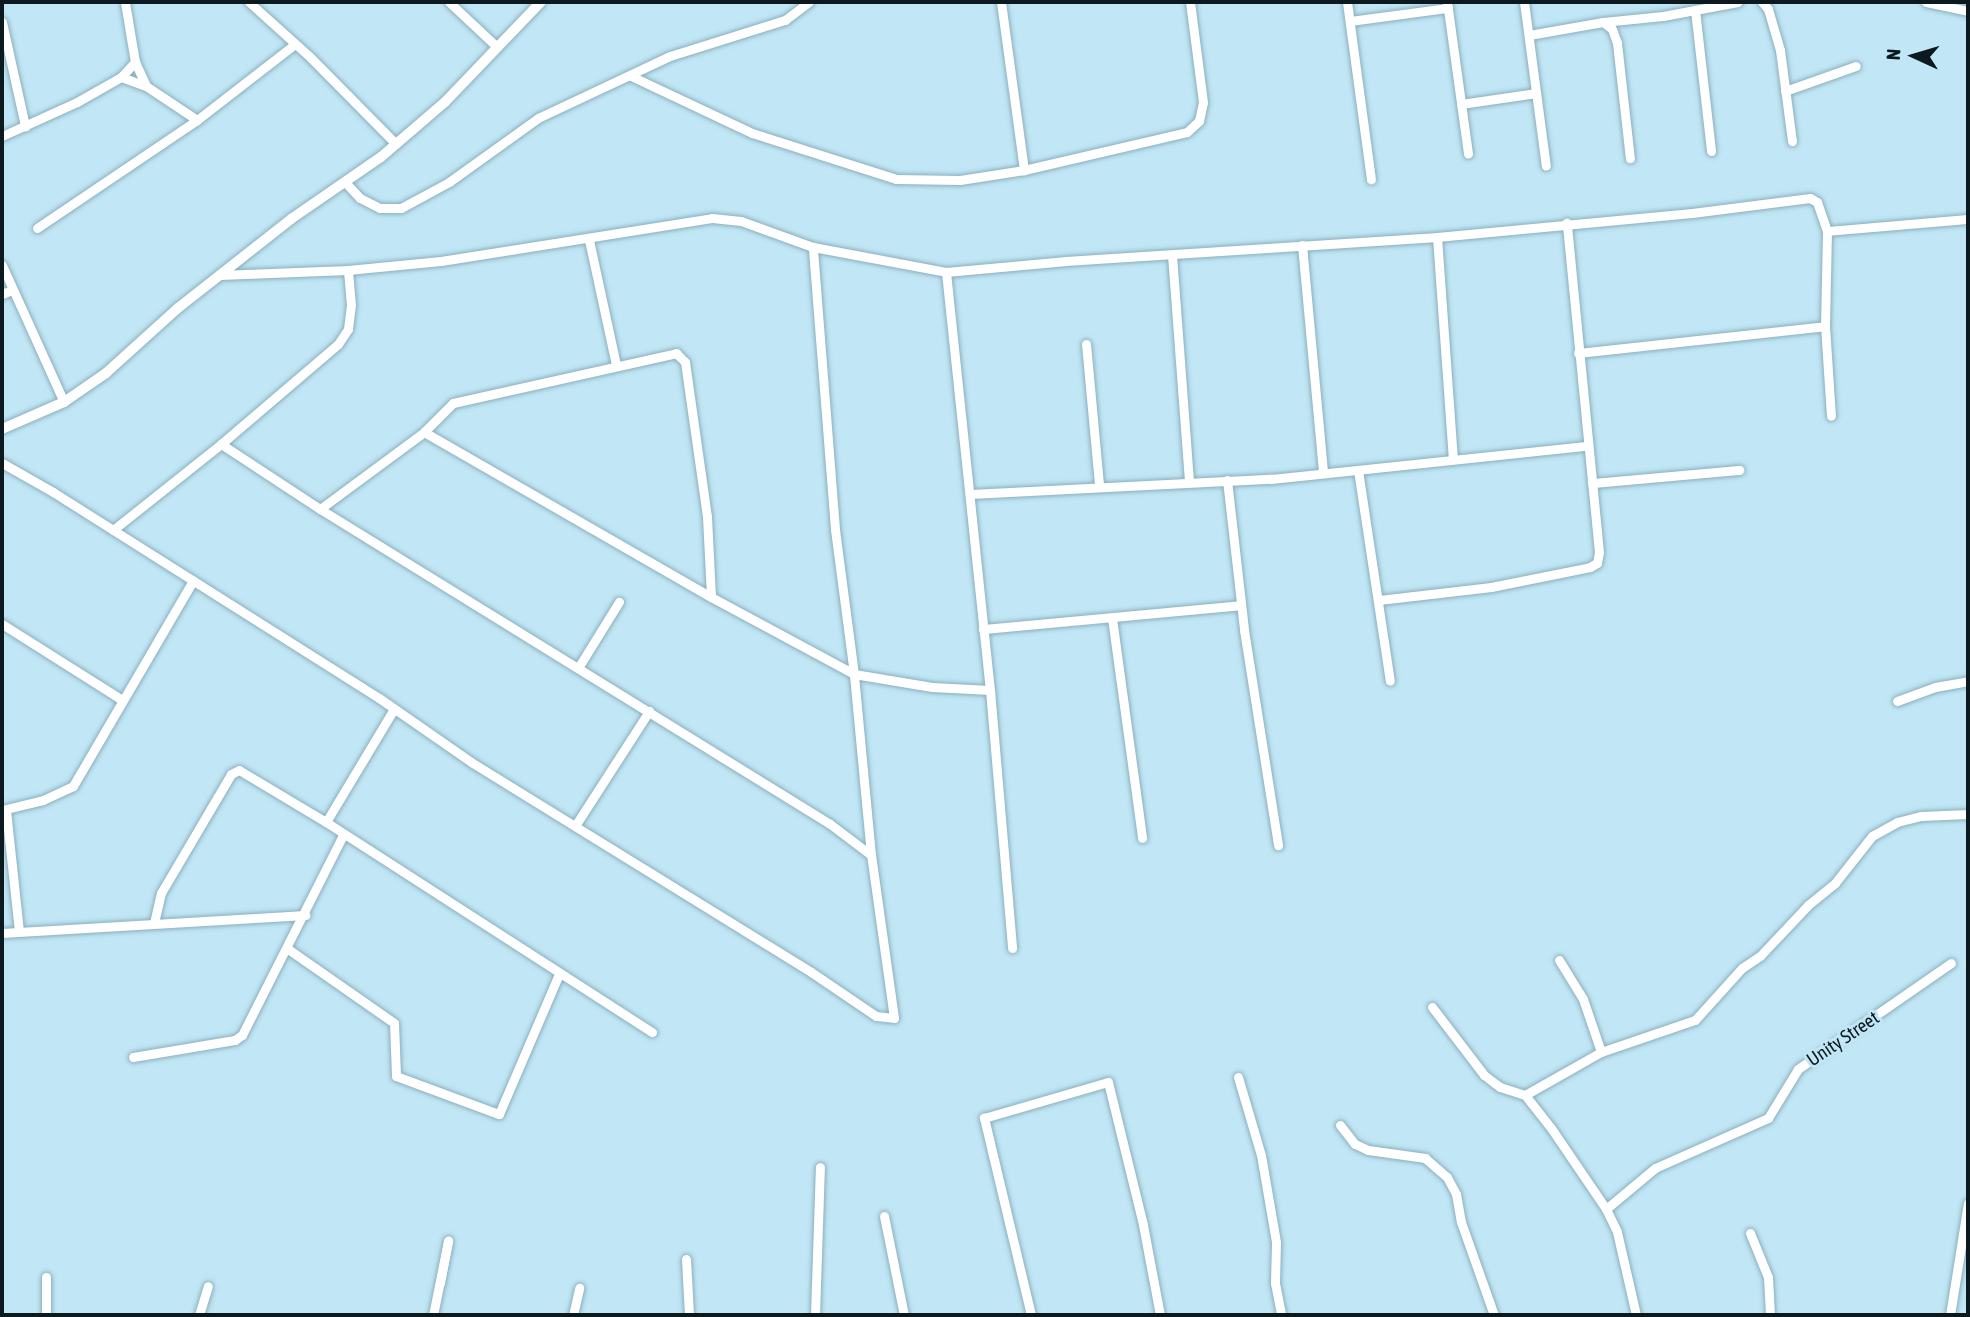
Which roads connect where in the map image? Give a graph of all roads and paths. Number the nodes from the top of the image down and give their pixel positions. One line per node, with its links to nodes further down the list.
1 (125, 2): 22 (street)
2 (248, 2): 20 (street)
3 (449, 2): 21 (street)
4 (541, 2): 21 (street)
5 (809, 2): 24 (street)
6 (1001, 2): 39 (street)
7 (1190, 2): 39 (street)
8 (1348, 2): 16 (street)
9 (1524, 2): 19 (street)
10 (1738, 2): 14 (street)
11 (1762, 2): 27 (street)
12 (1926, 2): 15 (street)
13 (1447, 5): 16 (street); 29 (street)
14 (1695, 10): 18 (street); 35 (street)
15 (1968, 11)
16 (1350, 21): 40 (street)
17 (2, 22): 31 (street)
18 (1603, 22): 19 (street); 37 (street)
19 (1529, 35): 28 (street)
20 (295, 44): 30 (street); 34 (street)
21 (496, 46): 34 (street)
22 (135, 62): 25 (street); 26 (street)
23 (1856, 66): 27 (street)
24 (631, 76): 39 (street); 41 (street)
25 (121, 77): 26 (street); 31 (street)
26 (146, 86): 30 (street)
27 (1785, 91): 33 (street)
28 (1536, 93): 29 (street); 38 (street)
29 (1461, 104): 36 (street)
30 (197, 120): 44 (street)
31 (25, 126): 32 (street)
32 (2, 136)
33 (1792, 141)
34 (396, 144): 41 (street)
35 (1711, 151)
36 (1468, 154)
37 (1630, 158)
38 (1546, 166)
39 (1024, 170)
40 (1371, 179)
41 (345, 182): 54 (street)
42 (1968, 219): 45 (street)
43 (1567, 223): 45 (street); 46 (street); 59 (street)
44 (37, 228)
45 (1827, 231): 57 (street)
46 (1437, 237): 48 (street); 67 (street)
47 (589, 240): 49 (street); 52 (street); 60 (street)
48 (1301, 245): 50 (street); 71 (street)
49 (813, 247): 53 (street); 88 (street)
50 (1172, 255): 53 (street); 73 (street)
51 (2, 265): 55 (street)
52 (348, 270): 54 (street); 65 (street)
53 (946, 272): 76 (street)
54 (220, 275): 61 (street)
55 (12, 290): 56 (street); 61 (street)
56 (2, 294)
57 (1825, 326): 59 (street); 62 (street)
58 (1086, 344): 75 (street)
59 (1578, 354): 66 (street)
60 (616, 365): 64 (street); 80 (street)
61 (64, 402): 63 (street)
62 (1832, 416)
63 (2, 429)
64 (424, 432): 77 (street); 80 (street)
65 (221, 444): 77 (street); 78 (street)
66 (1586, 446): 67 (street); 74 (street)
67 (1453, 458): 69 (street)
68 (2, 463): 78 (street)
69 (1358, 470): 71 (street); 81 (street)
70 (1740, 470): 74 (street)
71 (1323, 472): 72 (street)
72 (1227, 480): 73 (street); 83 (street)
73 (1189, 481): 75 (street)
74 (1592, 483): 81 (street)
75 (1100, 485): 76 (street)
76 (970, 494): 86 (street)
77 (320, 509): 87 (street)
78 (113, 530): 79 (street)
79 (193, 581): 92 (street); 94 (street)
80 (711, 597): 88 (street)
81 (1379, 600): 89 (street)
82 (618, 601): 87 (street)
83 (1241, 605): 84 (street); 102 (street)
84 (1112, 618): 86 (street); 101 (street)
85 (2, 624): 92 (street)
86 (983, 629): 91 (street)
87 (578, 668): 95 (street)
88 (854, 674): 91 (street); 103 (street)
89 (1390, 681)
90 (1968, 681): 93 (street)
91 (990, 690): 108 (street)
92 (122, 700): 96 (street)
93 (1898, 701)
94 (394, 709): 98 (street); 99 (street)
95 (649, 711): 99 (street); 103 (street)
96 (4, 810): 106 (street)
97 (1968, 814): 115 (street)
98 (326, 822): 100 (street); 105 (street)
99 (575, 826): 103 (street)
100 (343, 835): 104 (street); 112 (street)
101 (1142, 838)
102 (1278, 845)
103 (871, 855)
104 (305, 915): 105 (street); 109 (street)
105 (154, 923): 106 (street)
106 (19, 932): 107 (street)
107 (2, 933)
108 (1012, 948)
109 (288, 949): 112 (street); 116 (street)
110 (1559, 960): 115 (street)
111 (1951, 963): 122 (street, Unity Street)
112 (559, 974): 114 (street)
113 (1432, 1007): 118 (street)
114 (652, 1032)
115 (1601, 1052): 118 (street)
116 (133, 1057)
117 (1238, 1077): 139 (street)
118 (1525, 1095): 122 (street)
119 (1340, 1125): 140 (street)
120 (820, 1167): 135 (street)
121 (1968, 1203): 143 (street)
122 (1606, 1209): 141 (street)
123 (884, 1216): 136 (street)
124 (1750, 1233): 142 (street)
125 (686, 1259): 134 (street)
126 (46, 1277): 130 (street)
127 (440, 1283): 132 (street)
128 (208, 1286): 131 (street)
129 (579, 1288): 133 (street)
130 (46, 1315)
131 (200, 1315)
132 (433, 1315)
133 (573, 1315)
134 (689, 1315)
135 (815, 1315)
136 (904, 1315)
137 (1031, 1315): 138 (street)
138 (1160, 1315)
139 (1281, 1315)
140 (1494, 1315)
141 (1636, 1315)
142 (1770, 1315)
143 (1950, 1315)

